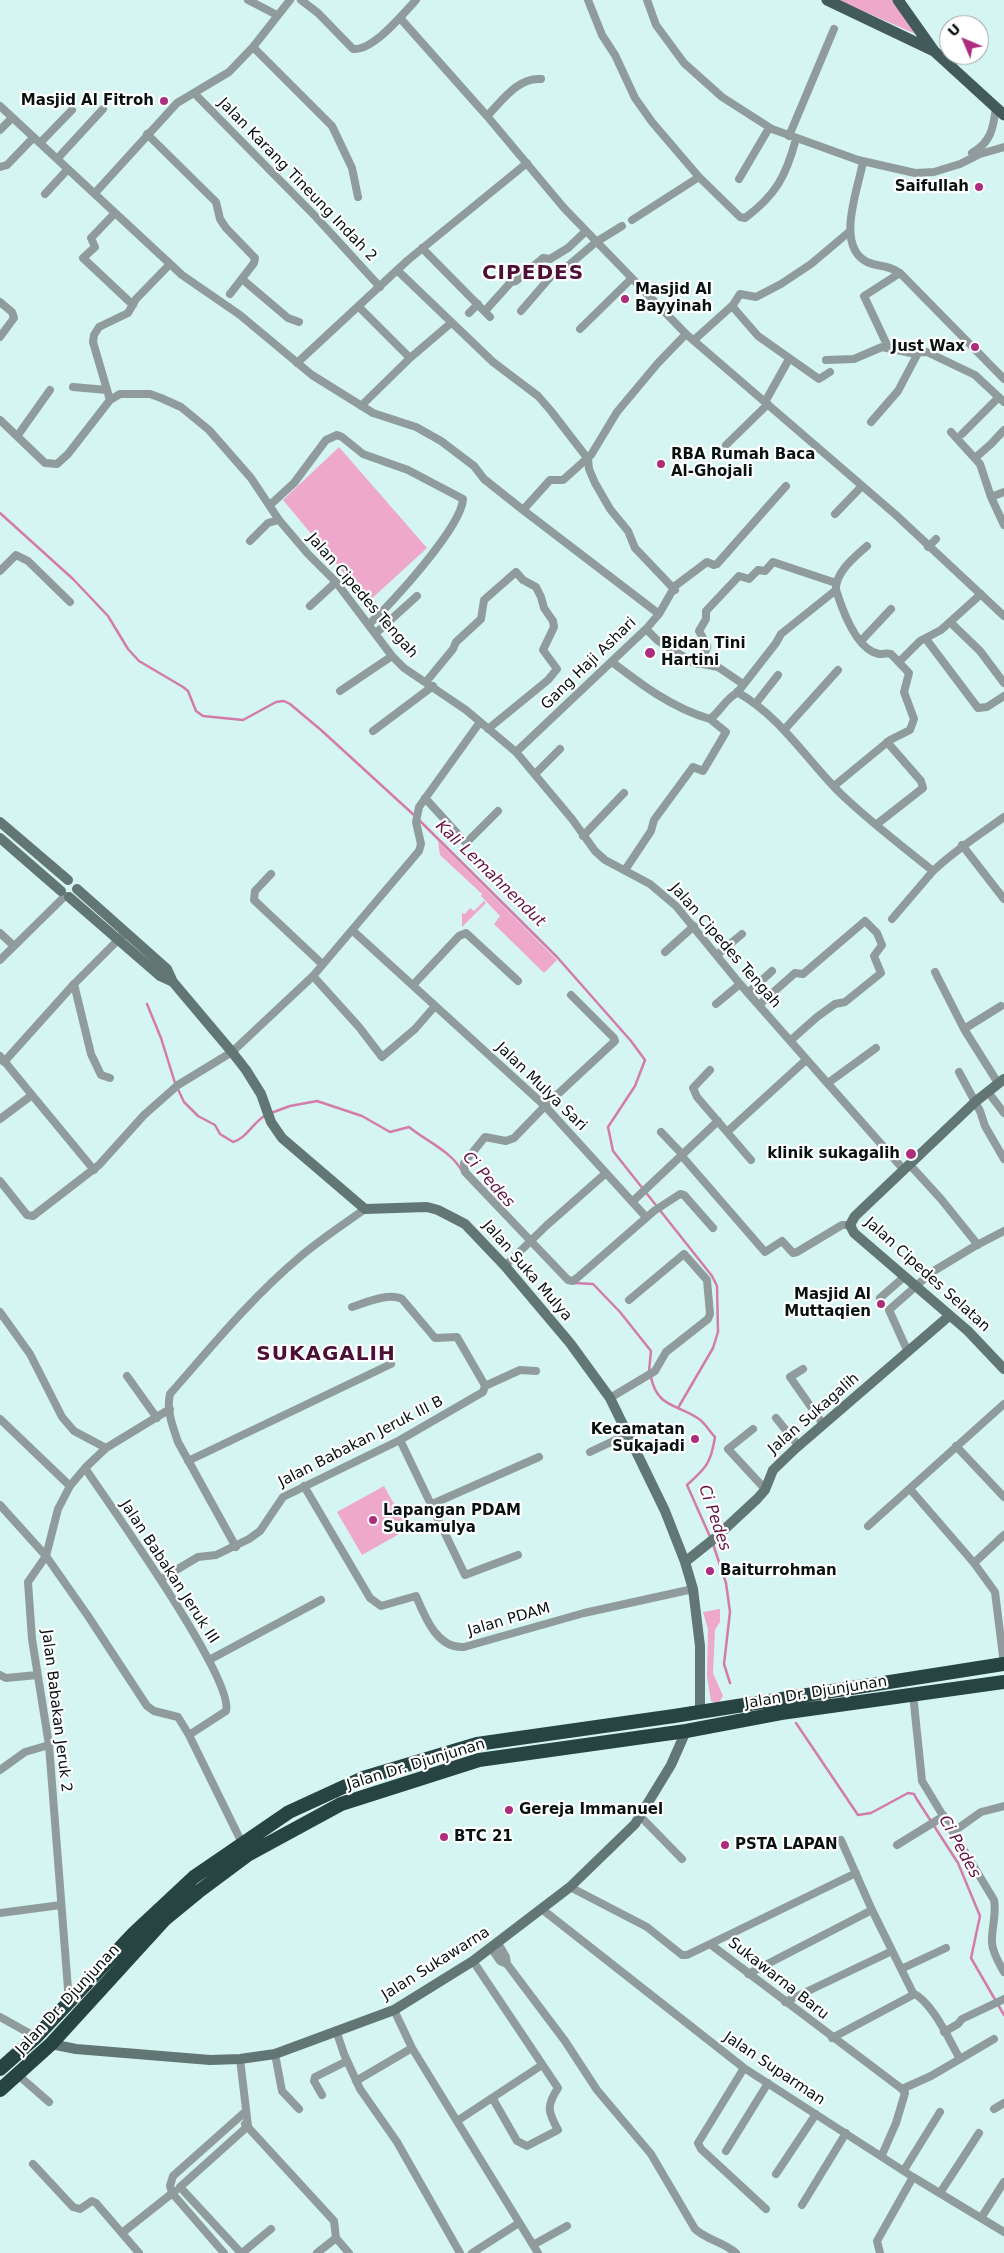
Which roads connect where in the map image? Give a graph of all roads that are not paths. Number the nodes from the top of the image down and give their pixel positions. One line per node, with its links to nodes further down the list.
1 (248, 0): 9 (street)
2 (290, 0): 9 (street)
3 (301, 0): 10 (street)
4 (416, 0): 10 (street)
5 (588, 0): 34 (street)
6 (647, 0): 22 (street)
7 (827, 0): 13 (main road)
8 (898, 0): 13 (main road)
9 (277, 15): 12 (street)
10 (400, 18): 20 (street)
11 (834, 29): 25 (street)
12 (254, 47): 15 (street); 38 (street)
13 (934, 51): 19 (main road)
14 (541, 79): 20 (street)
15 (194, 93): 24 (street); 51 (street, Jalan Karang Tineung Indah 2)
16 (0, 106): 21 (street)
17 (72, 110): 26 (street)
18 (104, 110): 28 (street)
19 (1000, 111): 32 (street)
20 (487, 116): 30 (street)
21 (12, 118): 23 (street); 26 (street)
22 (769, 128): 25 (street); 35 (street)
23 (0, 130)
24 (147, 134): 36 (street); 49 (street)
25 (792, 138): 29 (street); 34 (street)
26 (36, 141): 28 (street); 31 (street)
27 (1004, 147): 32 (street)
28 (57, 159): 33 (street)
29 (864, 162): 32 (street); 43 (street)
30 (527, 163): 42 (street); 45 (street)
31 (0, 167)
32 (949, 167)
33 (68, 169): 36 (street); 37 (street)
34 (699, 176): 40 (street)
35 (739, 179)
36 (95, 193): 39 (street)
37 (45, 194)
38 (358, 198)
39 (115, 213): 46 (street); 55 (street)
40 (632, 220)
41 (622, 226): 44 (street)
42 (586, 231): 44 (street); 54 (street)
43 (849, 232): 48 (street); 56 (street)
44 (596, 242): 50 (street); 58 (street)
45 (422, 248): 47 (street); 54 (street)
46 (170, 264): 55 (street); 71 (street)
47 (397, 270): 51 (street); 61 (street)
48 (900, 273): 66 (street); 73 (street)
49 (242, 279): 52 (street); 60 (street)
50 (631, 279): 62 (street); 63 (street)
51 (380, 287): 57 (street)
52 (230, 294)
53 (0, 302): 64 (street)
54 (478, 304): 59 (street)
55 (132, 305): 76 (street)
56 (732, 306): 65 (street); 69 (street)
57 (359, 307): 68 (street); 71 (street)
58 (521, 312)
59 (469, 313)
60 (299, 322)
61 (452, 322): 68 (street); 88 (street)
62 (580, 329)
63 (686, 334): 65 (street); 88 (street)
64 (0, 336)
65 (694, 340): 79 (street)
66 (888, 347): 67 (street); 70 (street)
67 (918, 353): 77 (street); 82 (street)
68 (410, 358): 80 (street)
69 (789, 359): 72 (street); 79 (street)
70 (826, 360)
71 (298, 362): 80 (street)
72 (830, 372)
73 (1004, 380)
74 (73, 387): 76 (street)
75 (50, 390): 86 (street)
76 (107, 390): 78 (street)
77 (1001, 399): 85 (street)
78 (110, 400): 86 (street); 94 (street, Jalan Cipedes Tengah)
79 (766, 403): 87 (street); 91 (street)
80 (361, 406): 95 (street)
81 (0, 420): 86 (street)
82 (871, 422)
83 (1004, 430): 89 (street)
84 (951, 432): 89 (street)
85 (962, 434)
86 (18, 435)
87 (726, 445)
88 (588, 458): 95 (street); 106 (street)
89 (975, 458): 93 (street)
90 (786, 486): 106 (street, Gang Haji Ashari)
91 (862, 486): 96 (street); 102 (street)
92 (1004, 492): 93 (street)
93 (991, 497): 98 (street)
94 (270, 505): 97 (street, Jalan Cipedes Tengah); 115 (street)
95 (523, 510): 112 (street)
96 (835, 514)
97 (279, 520): 100 (street); 104 (street, Jalan Cipedes Tengah)
98 (1004, 525)
99 (936, 539): 102 (street)
100 (250, 541)
101 (867, 546): 105 (street)
102 (928, 547): 107 (street)
103 (0, 572): 109 (street)
104 (336, 582): 110 (street); 115 (street, Jalan Cipedes Tengah)
105 (836, 586): 119 (street); 123 (street); 128 (street)
106 (675, 590): 112 (street, Gang Haji Ashari)
107 (980, 594): 113 (street); 114 (street)
108 (417, 596): 117 (street)
109 (70, 602)
110 (310, 606)
111 (891, 609): 119 (street)
112 (659, 614): 116 (street, Gang Haji Ashari)
113 (1004, 616)
114 (950, 622): 118 (street); 126 (street)
115 (369, 624): 117 (street, Jalan Cipedes Tengah)
116 (646, 629): 122 (street, Gang Haji Ashari); 123 (street)
117 (376, 633): 120 (street, Jalan Cipedes Tengah)
118 (926, 639): 121 (street); 131 (street)
119 (861, 642): 121 (street)
120 (392, 656): 127 (street, Jalan Cipedes Tengah); 129 (street)
121 (900, 661): 138 (street)
122 (612, 662): 133 (street); 140 (street, Gang Haji Ashari)
123 (697, 664): 128 (street)
124 (838, 670): 136 (street)
125 (778, 675): 132 (street)
126 (1004, 683)
127 (429, 684): 134 (street, Jalan Cipedes Tengah); 135 (street); 137 (street)
128 (743, 684): 130 (street)
129 (340, 691)
130 (738, 692): 132 (street); 133 (street)
131 (1004, 696)
132 (756, 703): 136 (street)
133 (710, 719): 152 (street)
134 (480, 722): 135 (street, Jalan Cipedes Tengah); 144 (street)
135 (488, 729): 140 (street, Jalan Cipedes Tengah)
136 (784, 730): 142 (street)
137 (372, 731)
138 (887, 742): 142 (street); 148 (street)
139 (560, 749): 141 (street)
140 (516, 752): 141 (street, Jalan Cipedes Tengah)
141 (535, 774): 149 (street, Jalan Cipedes Tengah)
142 (834, 786): 148 (street)
143 (624, 793): 149 (street)
144 (425, 798): 145 (street); 161 (street)
145 (498, 811)
146 (1004, 817): 151 (street)
147 (0, 822): 155 (street)
148 (877, 824): 153 (street)
149 (583, 836): 152 (street, Jalan Cipedes Tengah)
150 (0, 838): 157 (street)
151 (962, 846): 153 (street); 158 (street)
152 (625, 870): 160 (street, Jalan Cipedes Tengah)
153 (934, 871): 159 (street)
154 (271, 874): 170 (street)
155 (68, 880): 156 (street); 157 (street)
156 (77, 889): 157 (street); 162 (street)
157 (65, 894): 165 (street); 166 (street)
158 (1004, 899)
159 (892, 919)
160 (694, 926): 167 (street); 168 (street, Jalan Cipedes Tengah)
161 (352, 930): 170 (street); 178 (street, Jalan Mulya Sari)
162 (126, 931): 165 (street); 175 (street)
163 (0, 933): 166 (street)
164 (742, 934): 168 (street)
165 (118, 940): 175 (street); 176 (street)
166 (14, 946): 169 (street)
167 (665, 952)
168 (717, 955): 177 (street, Jalan Cipedes Tengah)
169 (0, 960)
170 (322, 964): 173 (street)
171 (772, 972): 179 (street)
172 (935, 972): 185 (street)
173 (313, 976): 182 (street); 188 (street)
174 (518, 981): 178 (street)
175 (172, 982): 188 (street)
176 (74, 984): 189 (street); 193 (street)
177 (740, 984): 179 (street, Jalan Cipedes Tengah); 181 (street)
178 (412, 985): 182 (street, Jalan Mulya Sari)
179 (748, 993): 183 (street, Jalan Cipedes Tengah)
180 (572, 995): 199 (street)
181 (716, 1004)
182 (435, 1006): 199 (street, Jalan Mulya Sari)
183 (759, 1006): 186 (street, Jalan Cipedes Tengah); 186 (street)
184 (1001, 1006): 185 (street)
185 (964, 1029): 194 (street)
186 (790, 1041): 190 (street, Jalan Cipedes Tengah)
187 (876, 1048): 195 (street)
188 (232, 1052): 209 (street); 213 (street)
189 (2, 1059): 197 (street)
190 (806, 1060): 195 (street, Jalan Cipedes Tengah); 204 (street)
191 (710, 1070): 202 (street)
192 (959, 1072): 198 (street)
193 (110, 1078)
194 (1001, 1081): 196 (street)
195 (828, 1083): 208 (street, Jalan Cipedes Tengah)
196 (988, 1092): 198 (street); 200 (street)
197 (32, 1095): 201 (street); 209 (street)
198 (975, 1102): 206 (street); 208 (street)
199 (545, 1106): 210 (street, Jalan Mulya Sari); 218 (street)
200 (1004, 1113)
201 (0, 1119)
202 (718, 1121): 204 (street); 205 (street)
203 (660, 1132): 205 (street)
204 (727, 1132): 207 (street)
205 (682, 1155): 212 (street); 215 (street)
206 (1004, 1159)
207 (751, 1160)
208 (907, 1167): 215 (street); 219 (street, Jalan Cipedes Tengah)
209 (94, 1170): 211 (street)
210 (606, 1173): 212 (street, Jalan Mulya Sari); 218 (street)
211 (0, 1181)
212 (632, 1202): 214 (street, Jalan Mulya Sari)
213 (365, 1209): 220 (street, Jalan Suka Mulya); 237 (street)
214 (646, 1217): 216 (street); 218 (street)
215 (850, 1225): 221 (street, Jalan Cipedes Selatan)
216 (713, 1228)
217 (1004, 1231): 219 (street)
218 (532, 1240): 220 (street)
219 (978, 1245): 222 (street)
220 (505, 1266): 235 (street, Jalan Suka Mulya)
221 (904, 1277): 222 (street, Jalan Cipedes Selatan); 223 (street)
222 (916, 1286): 227 (street, Jalan Cipedes Selatan); 228 (street)
223 (880, 1298)
224 (629, 1300): 235 (street)
225 (352, 1307): 234 (street)
226 (0, 1312): 247 (street)
227 (949, 1316): 228 (street, Jalan Sukagalih); 232 (street, Jalan Cipedes Selatan)
228 (908, 1352): 241 (street, Jalan Sukagalih)
229 (391, 1364): 250 (street)
230 (803, 1369): 241 (street)
231 (536, 1370): 234 (street)
232 (1004, 1370)
233 (126, 1376): 238 (street)
234 (485, 1386): 244 (street, Jalan Babakan Jeruk III B)
235 (610, 1398): 243 (street, Jalan Suka Mulya)
236 (1004, 1404): 246 (street)
237 (170, 1409): 238 (street, Jalan Babakan Jeruk 2); 250 (street)
238 (157, 1418): 247 (street, Jalan Babakan Jeruk 2)
239 (776, 1418): 245 (street)
240 (0, 1419): 252 (street)
241 (824, 1424): 245 (street, Jalan Sukagalih)
242 (753, 1429): 254 (street)
243 (628, 1434): 248 (street); 264 (street, Jalan Suka Mulya)
244 (400, 1440): 253 (street, Jalan Babakan Jeruk III B); 258 (street)
245 (798, 1446): 254 (street, Jalan Sukagalih)
246 (956, 1446): 255 (street); 256 (street)
247 (106, 1448): 251 (street, Jalan Babakan Jeruk 2)
248 (590, 1452)
249 (539, 1457): 258 (street)
250 (188, 1461): 261 (street)
251 (85, 1468): 252 (street, Jalan Babakan Jeruk 2); 266 (street, Jalan Babakan Jeruk III)
252 (70, 1486): 263 (street, Jalan Babakan Jeruk 2)
253 (304, 1486): 261 (street, Jalan Babakan Jeruk III B); 267 (street, Jalan PDAM)
254 (765, 1489): 264 (street, Jalan Sukagalih)
255 (910, 1489): 259 (street); 265 (street)
256 (1004, 1497)
257 (0, 1505): 263 (street)
258 (430, 1505): 262 (street)
259 (868, 1526)
260 (1004, 1535): 265 (street)
261 (236, 1547): 266 (street, Jalan Babakan Jeruk III B)
262 (518, 1555)
263 (46, 1556): 271 (street, Jalan Babakan Jeruk 2); 277 (street)
264 (685, 1562): 267 (street, Jalan Suka Mulya)
265 (974, 1563): 270 (street)
266 (161, 1579): 269 (street, Jalan Babakan Jeruk III)
267 (693, 1589): 275 (street, Jalan Suka Mulya)
268 (321, 1600): 269 (street)
269 (209, 1660): 277 (street, Jalan Babakan Jeruk III)
270 (1004, 1664): 275 (highway, Jalan Dr. Djunjunan)
271 (37, 1675): 272 (street); 278 (street, Jalan Babakan Jeruk 2)
272 (0, 1676)
273 (1004, 1682): 274 (highway, Jalan Dr. Djunjunan)
274 (912, 1694): 276 (highway, Jalan Dr. Djunjunan); 282 (street)
275 (700, 1712): 285 (highway, Jalan Dr. Djunjunan)
276 (686, 1731): 281 (street, Jalan Sukawarna); 313 (highway, Jalan Dr. Djunjunan)
277 (189, 1735): 285 (street)
278 (49, 1745): 279 (street); 290 (street, Jalan Babakan Jeruk 2)
279 (0, 1770)
280 (1004, 1806): 283 (street)
281 (640, 1816): 287 (street); 289 (street, Jalan Sukawarna)
282 (944, 1816): 283 (street); 286 (street)
283 (953, 1832): 300 (street)
284 (841, 1840): 288 (street)
285 (242, 1843): 304 (highway, Jalan Dr. Djunjunan)
286 (897, 1845)
287 (682, 1859)
288 (856, 1873): 292 (street); 294 (street)
289 (570, 1887): 291 (street, Jalan Sukawarna); 294 (street, Sukawarna Baru)
290 (61, 1905): 293 (street); 304 (street, Jalan Babakan Jeruk 2)
291 (543, 1910): 295 (street, Jalan Sukawarna); 322 (street, Jalan Suparman)
292 (872, 1910): 297 (street); 301 (street)
293 (0, 1913)
294 (710, 1944): 301 (street, Sukawarna Baru)
295 (495, 1946): 298 (street, Jalan Sukawarna); 372 (street)
296 (946, 1948): 299 (street)
297 (892, 1951): 299 (street); 305 (street)
298 (473, 1961): 306 (street, Jalan Sukawarna); 321 (street)
299 (901, 1969): 302 (street)
300 (1004, 1972)
301 (748, 1974): 305 (street, Sukawarna Baru)
302 (913, 1993): 308 (street); 311 (street)
303 (999, 2001): 308 (street)
304 (69, 2002): 310 (highway, Jalan Dr. Djunjunan)
305 (785, 2002): 311 (street, Sukawarna Baru)
306 (394, 2010): 309 (street, Jalan Sukawarna); 314 (street)
307 (0, 2017): 310 (street)
308 (944, 2032): 318 (street)
309 (337, 2033): 315 (street, Jalan Sukawarna); 319 (street)
310 (36, 2037): 316 (highway, Jalan Dr. Djunjunan)
311 (832, 2038): 327 (street, Sukawarna Baru)
312 (994, 2039): 318 (street)
313 (51, 2044): 317 (street, Jalan Sukawarna); 324 (highway, Jalan Dr. Djunjunan)
314 (412, 2048): 325 (street); 338 (street)
315 (275, 2054): 317 (street, Jalan Sukawarna); 333 (street)
316 (15, 2057): 320 (highway); 323 (highway, Jalan Dr. Djunjunan)
317 (240, 2059): 337 (street)
318 (960, 2059): 327 (street)
319 (347, 2061): 325 (street); 329 (street)
320 (0, 2063)
321 (542, 2065): 330 (street); 330 (street)
322 (744, 2068): 326 (street, Jalan Suparman); 355 (street)
323 (0, 2069)
324 (18, 2075): 328 (highway, Jalan Dr. Djunjunan); 331 (street)
325 (356, 2081): 369 (street)
326 (768, 2083): 336 (street, Jalan Suparman); 344 (street)
327 (902, 2089): 345 (street)
328 (0, 2090)
329 (322, 2095)
330 (493, 2099): 338 (street)
331 (49, 2102)
332 (1004, 2103): 334 (street)
333 (299, 2109)
334 (994, 2109)
335 (940, 2112): 347 (street)
336 (816, 2114): 340 (street, Jalan Suparman); 348 (street)
337 (242, 2115): 339 (street); 342 (street)
338 (457, 2121): 357 (street)
339 (248, 2126): 343 (street); 362 (street)
340 (846, 2132): 345 (street, Jalan Suparman); 354 (street)
341 (979, 2133): 353 (street)
342 (219, 2136): 343 (street); 352 (street)
343 (226, 2144): 351 (street)
344 (726, 2151)
345 (882, 2155): 347 (street, Jalan Suparman)
346 (32, 2164): 361 (street)
347 (904, 2170): 349 (street, Jalan Suparman)
348 (776, 2174)
349 (913, 2177): 353 (street, Jalan Suparman); 373 (street)
350 (1004, 2182): 356 (street)
351 (180, 2187): 352 (street); 366 (street)
352 (172, 2193): 361 (street); 365 (street)
353 (940, 2193): 356 (street, Jalan Suparman)
354 (802, 2205)
355 (766, 2208)
356 (982, 2218): 360 (street, Jalan Suparman)
357 (519, 2222): 363 (street); 370 (street)
358 (567, 2226): 363 (street)
359 (271, 2229): 366 (street)
360 (1004, 2232)
361 (122, 2233): 364 (street)
362 (336, 2238): 367 (street); 368 (street)
363 (533, 2245): 371 (street)
364 (139, 2253)
365 (224, 2253)
366 (241, 2253)
367 (317, 2253)
368 (349, 2253)
369 (460, 2253)
370 (472, 2253)
371 (538, 2253)
372 (736, 2253)
373 (880, 2253)

